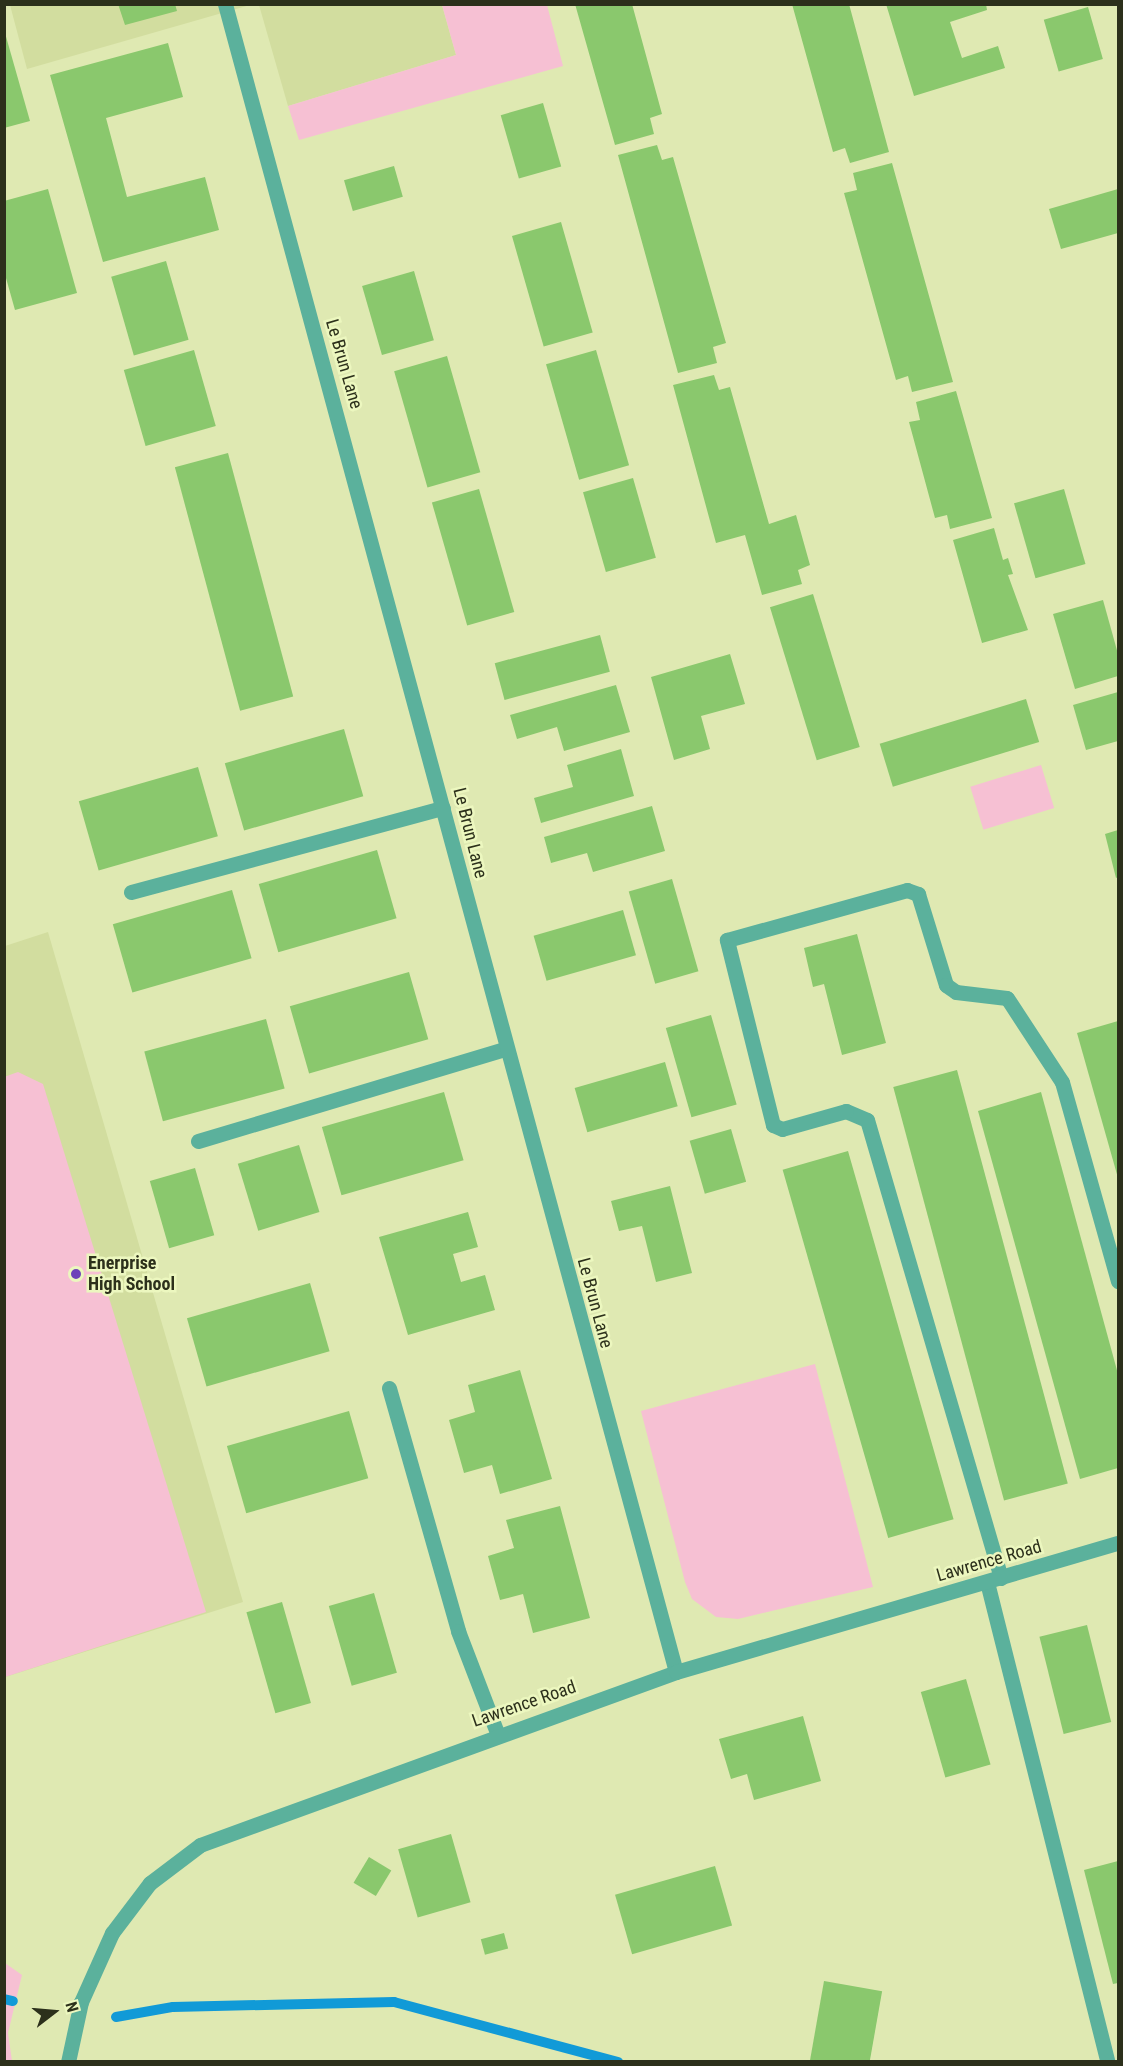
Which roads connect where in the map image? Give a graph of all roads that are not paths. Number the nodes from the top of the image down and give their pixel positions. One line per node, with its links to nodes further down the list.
1 (225, 4): 2 (street, Le Brun Lane)
2 (443, 808): 3 (street); 4 (street, Le Brun Lane)
3 (130, 892)
4 (506, 1049): 5 (street); 10 (street, Le Brun Lane)
5 (198, 1141)
6 (1119, 1281): 9 (street)
7 (389, 1388): 11 (street)
8 (1119, 1543): 9 (street, Lawrence Road)
9 (994, 1580): 10 (street, Lawrence Road); 13 (street)
10 (676, 1672): 11 (street, Lawrence Road)
11 (498, 1735): 12 (street, Lawrence Road)
12 (68, 2061)
13 (1108, 2061)

